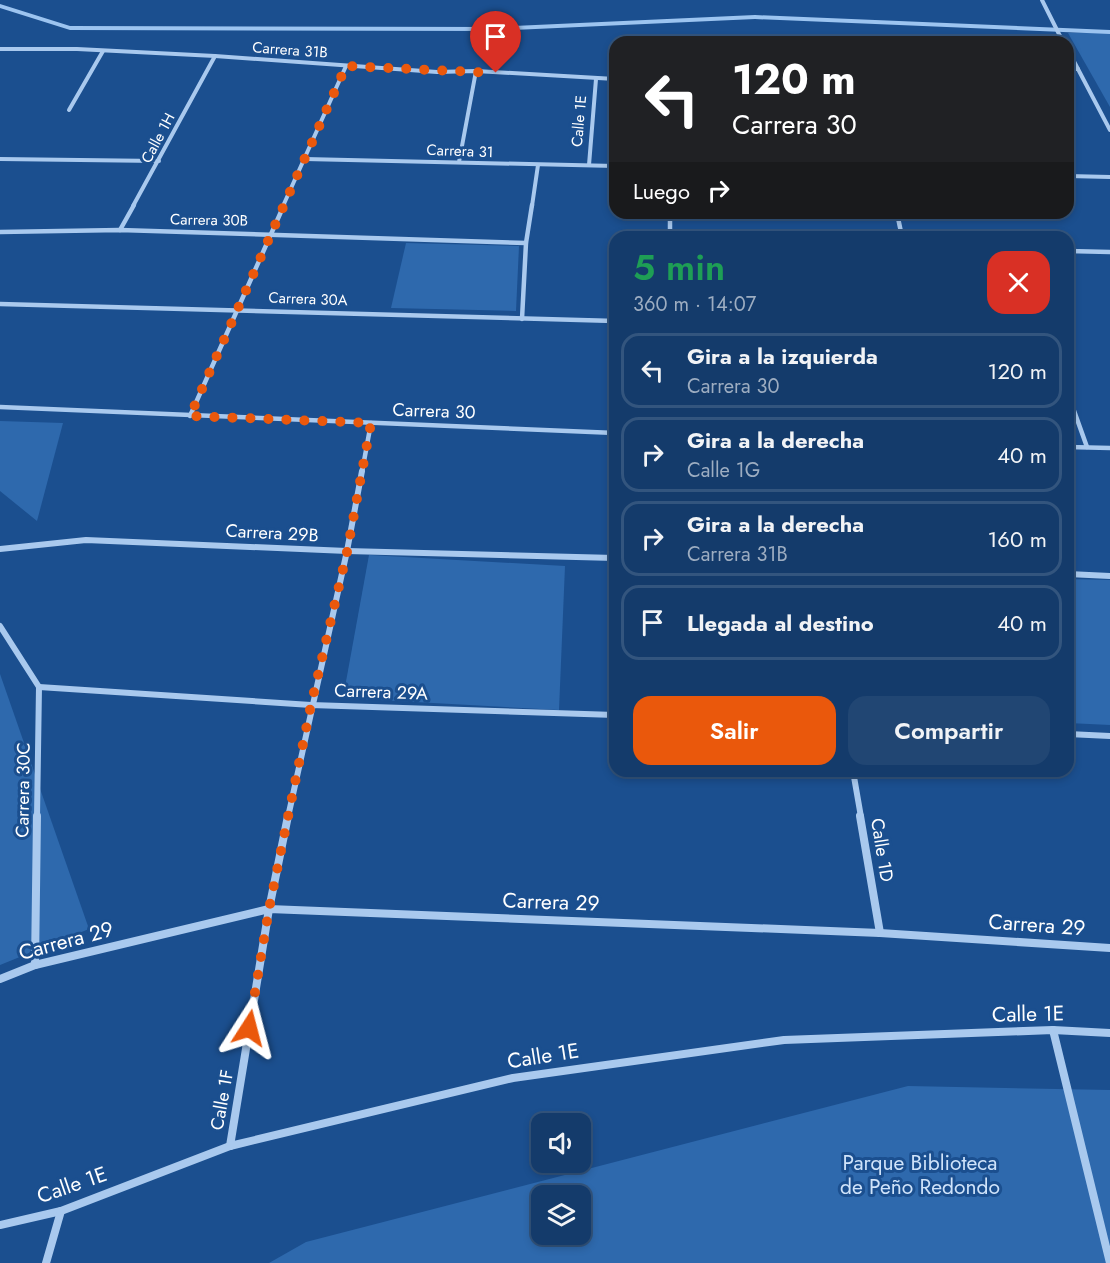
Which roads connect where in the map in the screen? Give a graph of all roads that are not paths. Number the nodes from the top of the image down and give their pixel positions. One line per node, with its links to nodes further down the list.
1 (1043, 2): 2 (street)
2 (1060, 36)
3 (0, 49): 4 (street, Carrera 31B)
4 (103, 51): 5 (street, Carrera 31B); 13 (street)
5 (215, 56): 7 (street, Carrera 31B); 17 (street, Calle 1H)
6 (1074, 61): 9 (street)
7 (346, 66): 10 (street, Carrera 31B); 16 (street)
8 (1074, 69): 9 (street)
9 (1078, 69): 14 (street)
10 (476, 71): 11 (street, Carrera 31B); 18 (street)
11 (596, 79): 12 (street, Carrera 31B); 20 (street, Calle 1E)
12 (609, 79)
13 (69, 110)
14 (1110, 130)
15 (0, 159): 17 (street)
16 (305, 159): 18 (street, Carrera 31); 26 (street)
17 (159, 161): 24 (street, Calle 1H)
18 (459, 162): 19 (street, Carrera 31)
19 (538, 165): 20 (street, Carrera 31); 27 (street)
20 (588, 165): 21 (street, Carrera 31)
21 (609, 166)
22 (1074, 176): 23 (street)
23 (1110, 177)
24 (120, 230): 25 (street, Carrera 30B); 26 (street, Carrera 30B)
25 (0, 231)
26 (270, 234): 27 (street, Carrera 30B); 31 (street)
27 (526, 243): 32 (street)
28 (1074, 250): 29 (street)
29 (1110, 252)
30 (0, 304): 31 (street, Carrera 30A)
31 (237, 311): 32 (street, Carrera 30A); 36 (street)
32 (522, 319): 33 (street, Carrera 30A)
33 (609, 321)
34 (0, 407): 36 (street, Carrera 30)
35 (1074, 411): 40 (street)
36 (190, 416): 37 (street, Carrera 30)
37 (371, 423): 38 (street, Carrera 30); 43 (street, Calle 1F)
38 (609, 433)
39 (1074, 447): 40 (street)
40 (1087, 447): 41 (street)
41 (1110, 448)
42 (0, 549): 43 (street, Carrera 29B)
43 (347, 552): 44 (street, Carrera 29B); 49 (street, Calle 1F)
44 (609, 558)
45 (1074, 574): 46 (street)
46 (1110, 576)
47 (0, 626): 48 (street)
48 (39, 687): 49 (street, Carrera 29A); 57 (street, Carrera 30C)
49 (311, 705): 50 (street, Carrera 29A); 54 (street, Calle 1F)
50 (609, 716)
51 (1074, 734): 52 (street)
52 (1110, 736)
53 (854, 777): 55 (street, Calle 1D)
54 (269, 909): 55 (street, Carrera 29); 57 (street, Carrera 29); 61 (street, Calle 1F)
55 (880, 933): 56 (street, Carrera 29)
56 (1110, 948)
57 (35, 965): 58 (street, Carrera 29)
58 (0, 979)
59 (1053, 1030): 60 (street, Calle 1E); 61 (street, Calle 1E); 65 (street)
60 (1110, 1034)
61 (230, 1146): 62 (street, Calle 1E)
62 (61, 1211): 63 (street, Calle 1E); 64 (street)
63 (0, 1225)
64 (46, 1263)
65 (1110, 1263)

